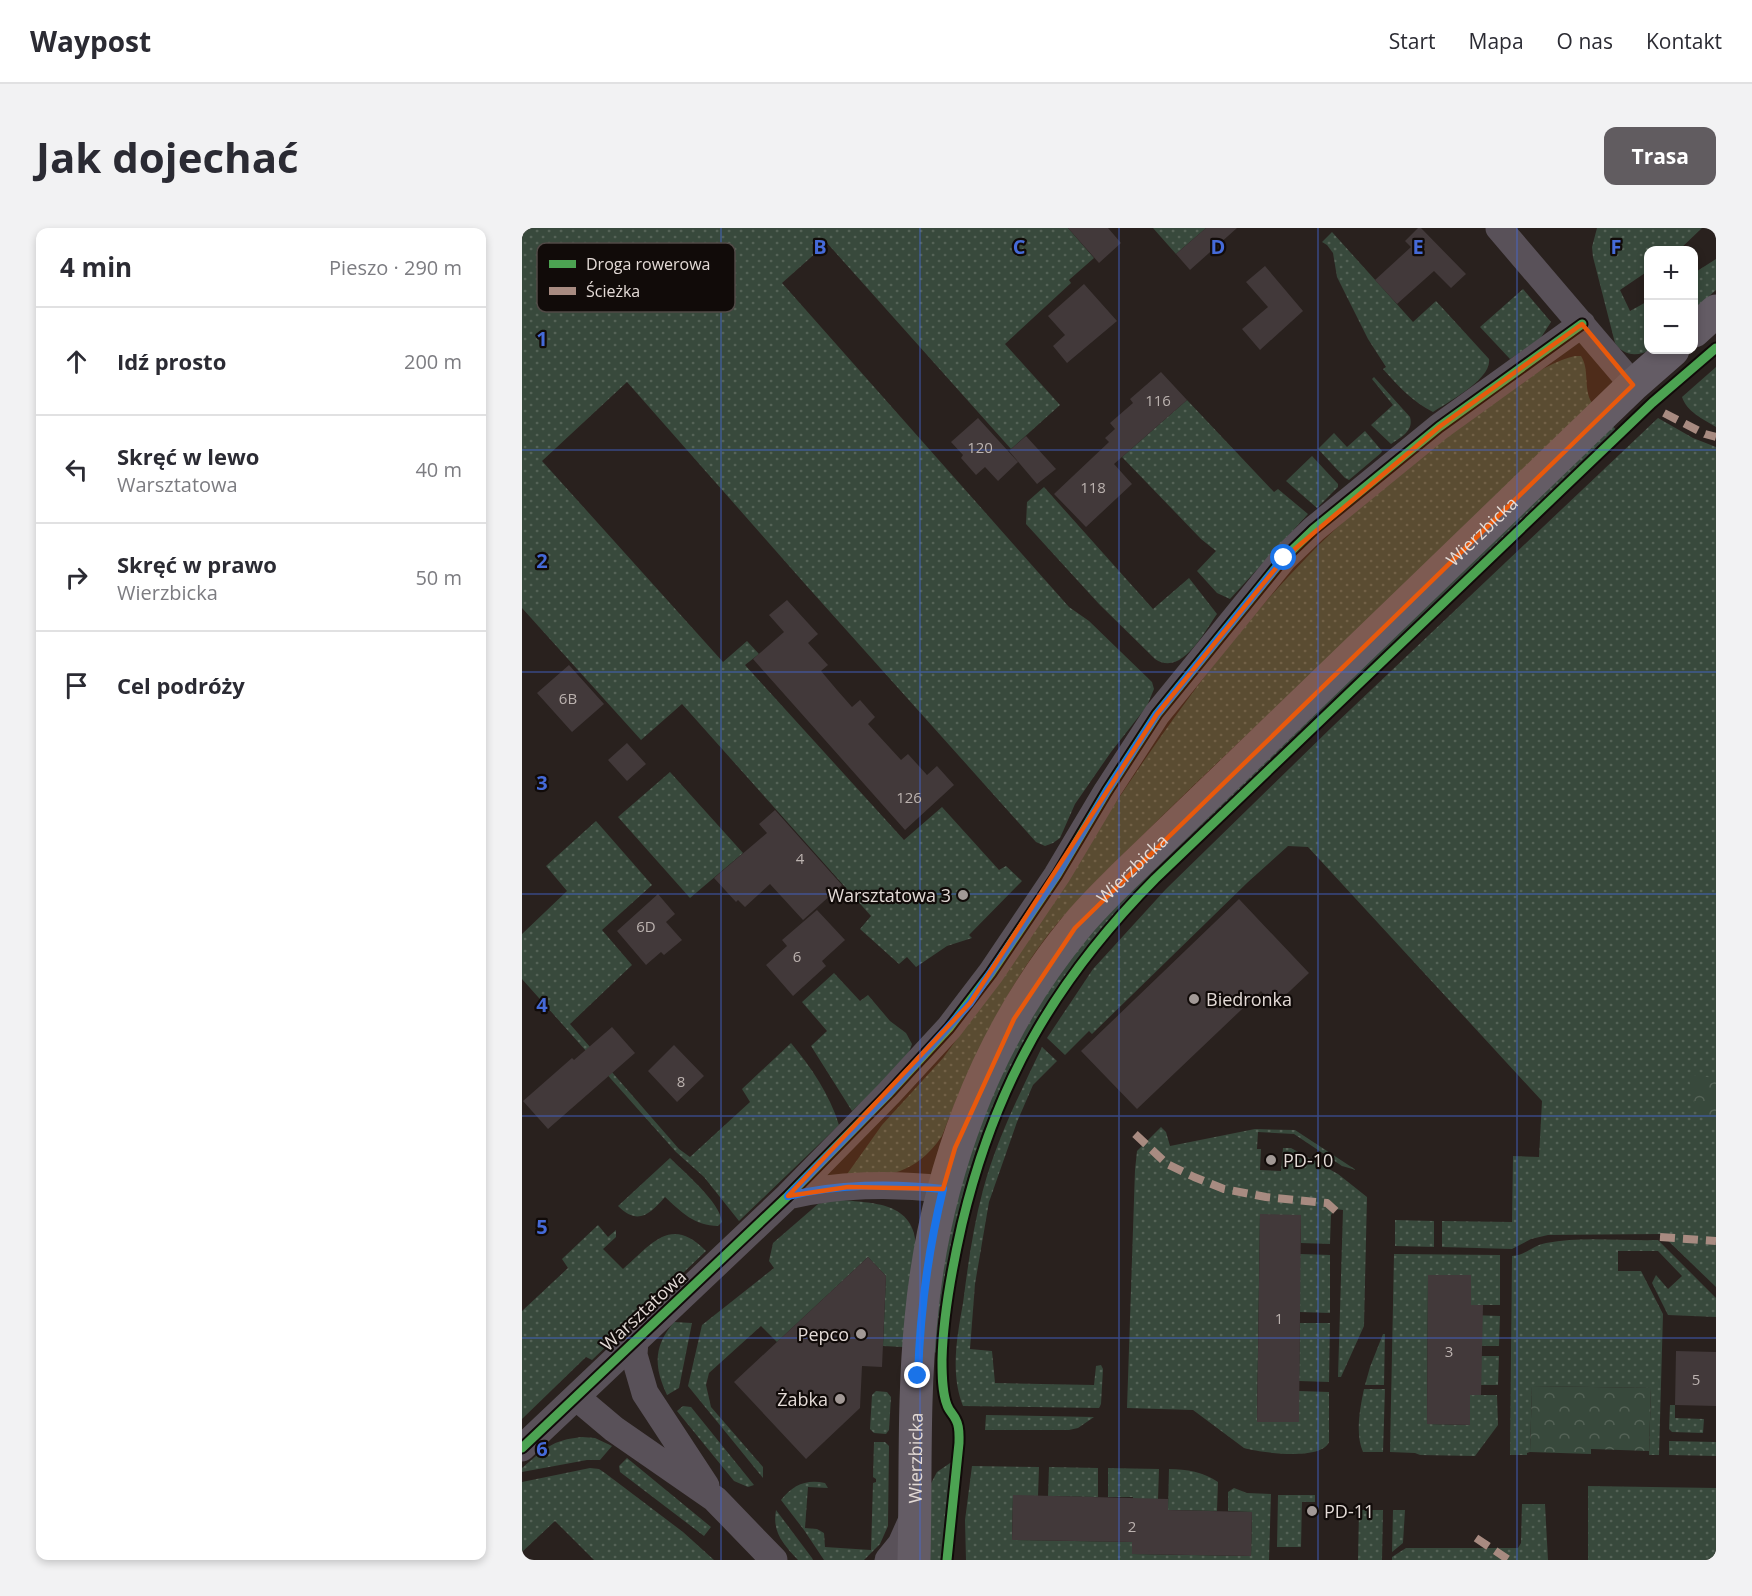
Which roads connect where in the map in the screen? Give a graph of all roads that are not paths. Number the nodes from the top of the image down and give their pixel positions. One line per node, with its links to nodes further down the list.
1 (1498, 228): 3 (street)
2 (1716, 311): 4 (street)
3 (1582, 324): 6 (street); 8 (street, Warsztatowa)
4 (1698, 327)
5 (1668, 354): 6 (street, Wierzbicka)
6 (1633, 385): 7 (street, Wierzbicka)
7 (943, 1189): 8 (street); 15 (street, Wierzbicka)
8 (788, 1196): 9 (street, Warsztatowa)
9 (635, 1339): 10 (street, Warsztatowa); 12 (street)
10 (601, 1372): 11 (street, Warsztatowa); 12 (street)
11 (576, 1397): 13 (street, Warsztatowa); 14 (street)
12 (651, 1404): 14 (street)
13 (522, 1448)
14 (715, 1499): 16 (street)
15 (915, 1512): 17 (street); 18 (street, Wierzbicka)
16 (774, 1560)
17 (888, 1560)
18 (915, 1560)

